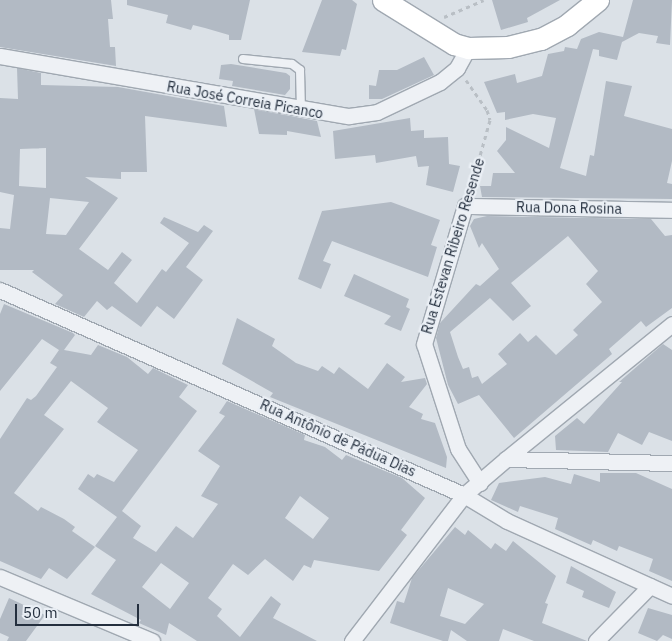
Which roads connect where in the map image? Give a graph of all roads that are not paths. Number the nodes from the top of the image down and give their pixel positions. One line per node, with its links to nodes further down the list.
1 (383, 0): 3 (main road)
2 (598, 0): 3 (main road)
3 (468, 48): 6 (street, Rua José Correia Picanco)
4 (0, 56): 6 (street, Rua José Correia Picanco)
5 (244, 59): 6 (lane)
6 (301, 110)
7 (465, 206): 8 (street, Rua Dona Rosina); 13 (street, Rua Estevan Ribeiro Resende)
8 (672, 210)
9 (0, 290): 14 (street, Rua Antônio de Pádua Dias)
10 (672, 324): 11 (street)
11 (506, 459): 12 (street); 13 (street)
12 (672, 463)
13 (480, 482): 14 (street)
14 (464, 494): 16 (street, Rua Antônio de Pádua Dias); 19 (street)
15 (0, 577): 18 (street)
16 (650, 586): 17 (street, Rua Antônio de Pádua Dias); 20 (street)
17 (672, 596)
18 (152, 641)
19 (352, 641)
20 (596, 641)

